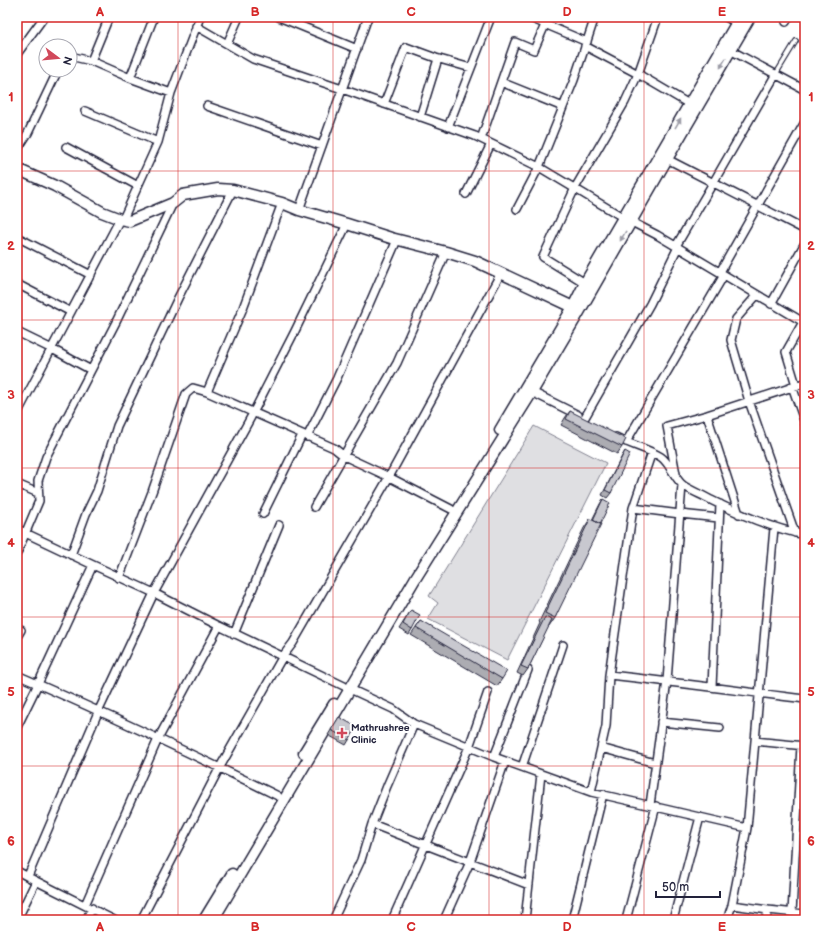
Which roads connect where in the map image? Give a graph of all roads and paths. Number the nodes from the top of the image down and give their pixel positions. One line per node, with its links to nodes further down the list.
1 (44, 17): 22 (street)
2 (109, 17): 25 (street)
3 (154, 17): 30 (street)
4 (200, 17): 16 (street)
5 (239, 17): 18 (street)
6 (279, 17): 20 (street)
7 (368, 17): 20 (street)
8 (491, 17): 26 (street)
9 (528, 17): 15 (street)
10 (595, 17): 19 (street)
11 (658, 17): 27 (street)
12 (726, 17): 14 (street)
13 (750, 17): 21 (main road)
14 (738, 20): 36 (main road)
15 (545, 25): 19 (street); 31 (street)
16 (196, 26): 18 (street); 34 (street)
17 (796, 41): 28 (lane)
18 (227, 44): 32 (street)
19 (586, 44): 27 (street); 38 (street)
20 (357, 49): 32 (street)
21 (730, 50): 28 (street); 49 (main road, one-way to 49)
22 (17, 54)
23 (78, 58): 25 (street)
24 (438, 59): 26 (street); 35 (street); 40 (street)
25 (91, 61): 30 (street)
26 (471, 68): 42 (street)
27 (638, 74): 36 (street); 54 (street)
28 (776, 74): 33 (street); 52 (street)
29 (54, 78): 48 (street)
30 (130, 78): 34 (street)
31 (501, 82): 38 (street); 43 (street)
32 (342, 90): 35 (street); 47 (street)
33 (805, 90)
34 (170, 93): 44 (street)
35 (384, 104): 40 (street)
36 (689, 104): 63 (main road, one-way to 36)
37 (207, 106): 47 (street)
38 (563, 107): 50 (street)
39 (85, 111): 44 (street)
40 (420, 117): 42 (street)
41 (805, 122): 59 (street)
42 (448, 127): 43 (street)
43 (481, 139): 45 (street)
44 (158, 142): 53 (street)
45 (491, 144): 50 (street); 56 (street)
46 (66, 146): 53 (street)
47 (322, 146): 61 (street)
48 (17, 150)
49 (667, 159): 52 (street); 63 (main road)
50 (539, 167): 54 (street); 60 (street)
51 (17, 169): 62 (main road)
52 (713, 183): 59 (street); 69 (street)
53 (138, 186): 62 (street)
54 (575, 188): 63 (street); 74 (street)
55 (233, 190): 57 (main road); 58 (main road); 118 (street)
56 (466, 194)
57 (173, 203): 62 (main road); 83 (street)
58 (282, 203): 61 (main road); 86 (street)
59 (758, 206): 65 (street); 72 (street)
60 (517, 209)
61 (299, 210): 64 (main road)
62 (122, 219): 73 (street)
63 (627, 219): 69 (street); 74 (main road); 87 (main road, one-way to 87)
64 (347, 224): 67 (main road); 89 (street)
65 (805, 230)
66 (17, 237): 73 (street)
67 (397, 240): 70 (main road); 94 (street)
68 (805, 243): 77 (street)
69 (677, 247): 72 (street); 87 (street)
70 (446, 252): 71 (main road); 97 (street)
71 (501, 273): 78 (main road); 99 (street)
72 (722, 273): 76 (street); 95 (street)
73 (91, 275): 79 (street)
74 (585, 283): 78 (main road)
75 (17, 284): 79 (street)
76 (757, 294): 77 (street); 88 (street)
77 (771, 304): 80 (street)
78 (573, 307): 106 (main road)
79 (71, 312): 82 (street)
80 (804, 322): 85 (street)
81 (17, 332): 82 (street)
82 (52, 349): 83 (street); 90 (street)
83 (91, 370): 102 (street)
84 (805, 383): 85 (street)
85 (794, 386): 88 (street); 92 (street)
86 (207, 392): 89 (street); 120 (street)
87 (532, 392): 134 (main road)
88 (749, 401): 91 (street); 115 (street)
89 (253, 412): 94 (street); 121 (street)
90 (17, 414)
91 (707, 415): 98 (street); 109 (street)
92 (805, 423)
93 (608, 432): 95 (street)
94 (305, 436): 97 (street); 107 (street)
95 (626, 442): 96 (street)
96 (652, 452): 98 (street); 105 (street)
97 (344, 456): 99 (street); 104 (street)
98 (676, 476): 101 (street)
99 (389, 477): 106 (street); 127 (street)
100 (17, 484): 102 (street)
101 (682, 485): 103 (street); 108 (street)
102 (38, 493): 114 (street)
103 (720, 504): 109 (street); 110 (street)
104 (314, 507)
105 (633, 508): 108 (street); 130 (street)
106 (451, 510): 134 (main road)
107 (263, 514)
108 (680, 514): 110 (street); 131 (street)
109 (739, 514): 112 (street)
110 (719, 518): 133 (street)
111 (279, 525): 124 (street)
112 (774, 528): 115 (street); 136 (street)
113 (17, 529): 114 (street)
114 (25, 533): 117 (street); 118 (street)
115 (795, 533): 116 (street)
116 (805, 534)
117 (17, 553)
118 (71, 555): 119 (street)
119 (93, 566): 120 (street); 132 (street)
120 (119, 578): 121 (street)
121 (154, 593): 122 (street); 138 (street)
122 (219, 626): 124 (street); 143 (street)
123 (21, 630): 125 (street)
124 (234, 634): 127 (street)
125 (17, 637)
126 (563, 645): 152 (street)
127 (283, 656): 134 (street); 151 (street)
128 (528, 670): 148 (street)
129 (17, 675): 132 (street)
130 (609, 675): 131 (street); 147 (street)
131 (667, 681): 133 (street); 139 (street)
132 (38, 684): 138 (street); 141 (street)
133 (712, 687): 136 (street)
134 (347, 688): 140 (street); 156 (main road); 177 (main road)
135 (488, 692): 146 (street)
136 (759, 694): 137 (street); 144 (street)
137 (805, 699)
138 (99, 710): 143 (street); 164 (street)
139 (661, 722): 142 (street); 150 (street)
140 (414, 724): 146 (street); 159 (street)
141 (17, 727)
142 (720, 728)
143 (158, 739): 151 (street); 168 (street)
144 (756, 741): 145 (street); 160 (street)
145 (803, 746): 170 (street)
146 (469, 747): 148 (street); 161 (street)
147 (601, 748): 150 (street); 154 (street)
148 (494, 757): 149 (street)
149 (505, 761): 152 (street); 162 (street)
150 (655, 763): 157 (street)
151 (220, 767): 156 (street); 175 (street)
152 (522, 767): 153 (street)
153 (541, 774): 154 (street); 166 (street)
154 (591, 792): 155 (street)
155 (603, 794): 157 (street); 182 (street)
156 (278, 796): 176 (main road)
157 (653, 806): 158 (street); 183 (street)
158 (700, 817): 160 (street); 184 (street)
159 (372, 824): 161 (street); 178 (street)
160 (747, 828): 167 (street)
161 (425, 845): 162 (street); 179 (street)
162 (470, 862): 166 (street); 180 (street)
163 (17, 870): 164 (street)
164 (28, 876): 165 (street)
165 (36, 881): 168 (street); 172 (street)
166 (529, 885): 181 (street)
167 (732, 905): 169 (street); 185 (street)
168 (88, 907): 173 (street); 174 (street)
169 (768, 910): 170 (street); 186 (street)
170 (792, 913): 171 (street)
171 (805, 914)
172 (17, 920)
173 (86, 920)
174 (114, 920)
175 (142, 920)
176 (204, 920)
177 (213, 920)
178 (333, 920)
179 (392, 920)
180 (444, 920)
181 (525, 920)
182 (572, 920)
183 (626, 920)
184 (673, 920)
185 (727, 920)
186 (766, 920)

